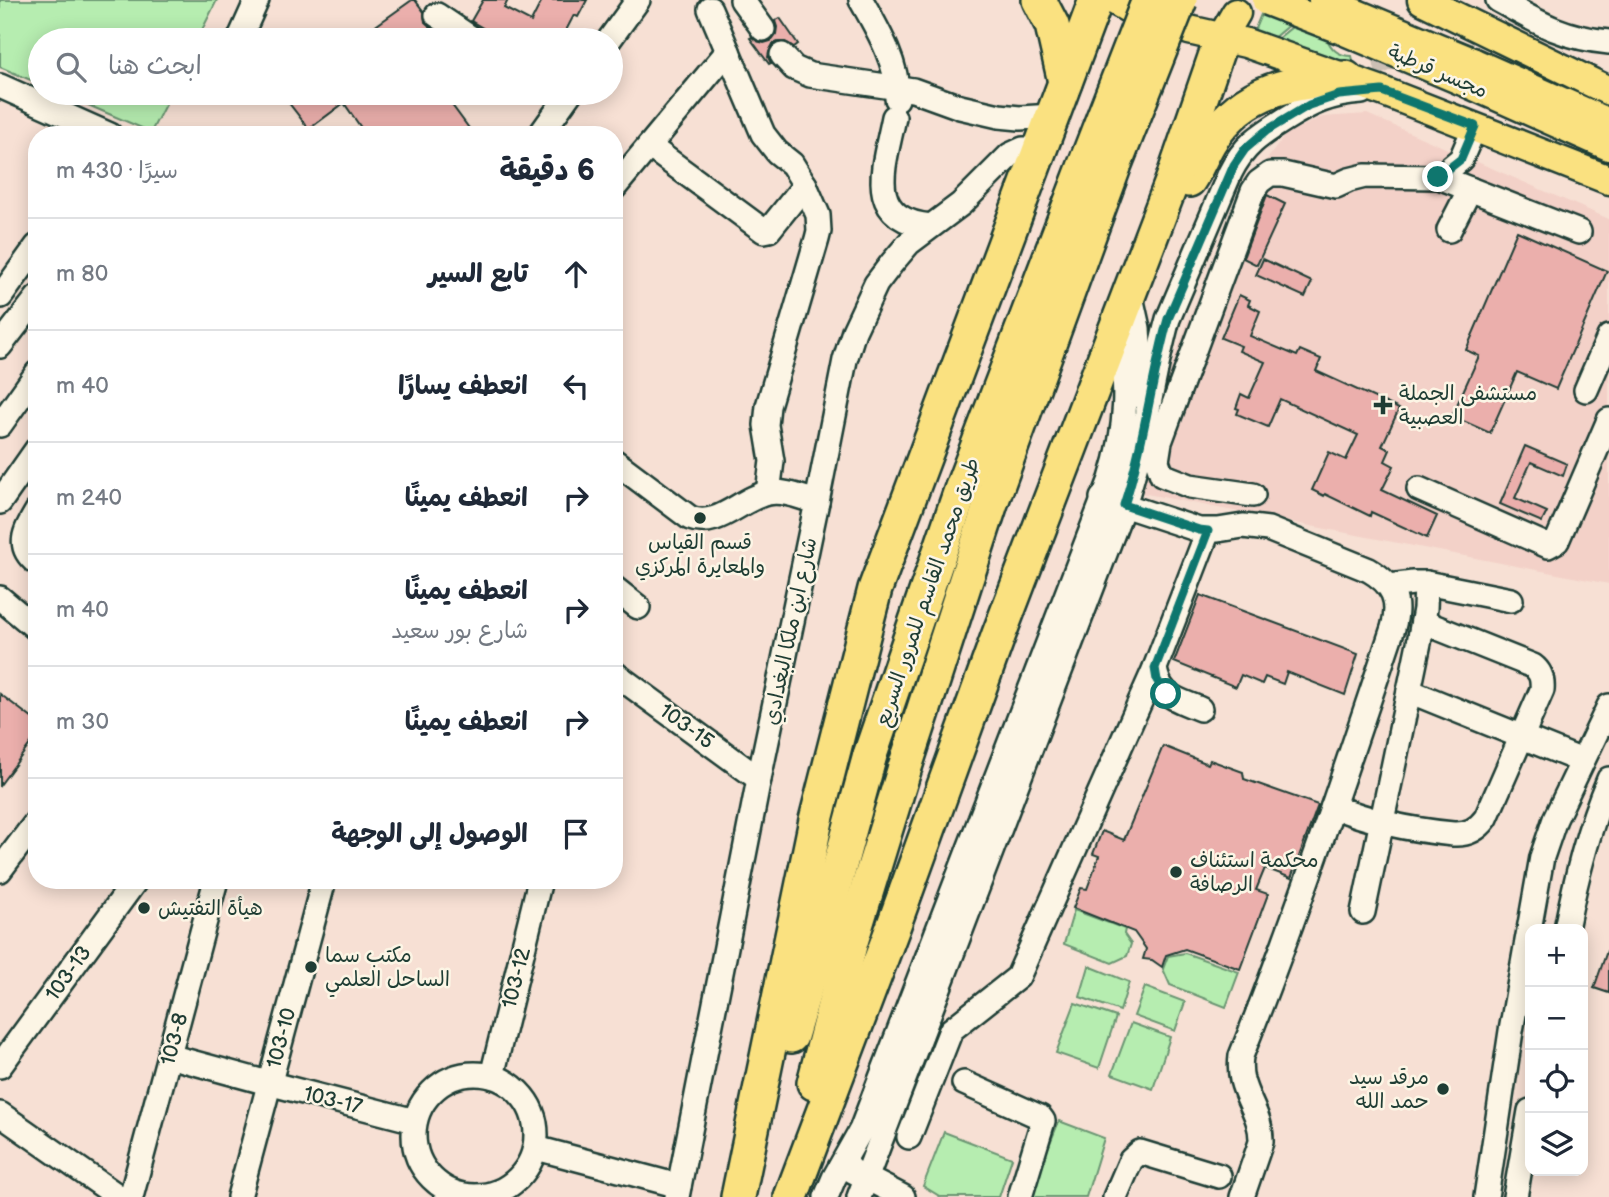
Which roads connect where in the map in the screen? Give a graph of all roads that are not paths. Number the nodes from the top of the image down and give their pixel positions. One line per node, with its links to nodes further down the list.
1 (257, 0): 18 (street)
2 (638, 0): 20 (street)
3 (742, 0): 21 (street)
4 (862, 0): 32 (street)
5 (1039, 0): 29 (highway)
6 (1096, 0): 29 (highway)
7 (1265, 0): 25 (main road, مجسر قرطبة, bridge)
8 (1322, 0): 25 (main road, مجسر قرطبة, bridge)
9 (1498, 0): 12 (street)
10 (1131, 3): 121 (highway, طريق محمد القاسم للمرور السريع, bridge)
11 (1429, 3): 16 (main road); 27 (main road)
12 (1527, 6): 22 (street)
13 (710, 9): 23 (street)
14 (437, 15): 19 (street)
15 (1184, 15): 17 (main road); 122 (highway, طريق محمد القاسم للمرور السريع, bridge)
16 (1398, 24)
17 (1229, 25): 26 (main road); 48 (highway)
18 (244, 28)
19 (456, 28)
20 (617, 28)
21 (763, 29)
22 (1609, 42)
23 (728, 51): 40 (street); 46 (street)
24 (782, 55): 32 (street)
25 (1467, 72): 36 (main road, مجسر قرطبة); 41 (main road, مجسر قرطبة)
26 (1346, 78): 28 (main road); 48 (highway)
27 (1602, 80)
28 (1386, 81): 39 (main road); 63 (street)
29 (1065, 82): 35 (highway)
30 (0, 86): 31 (street)
31 (28, 98)
32 (896, 103): 35 (street); 49 (street)
33 (43, 105): 37 (street)
34 (557, 105): 38 (street)
35 (1053, 116): 42 (highway)
36 (1609, 123)
37 (90, 126)
38 (545, 126)
39 (1475, 126): 44 (street); 45 (main road)
40 (649, 146): 43 (street); 46 (street)
41 (1609, 146)
42 (1041, 149): 49 (street, شارع ابن ملكا البغدادي); 121 (highway)
43 (623, 177)
44 (1438, 177): 47 (street); 68 (street)
45 (1609, 180)
46 (805, 185): 67 (street)
47 (1470, 189): 50 (street); 51 (street)
48 (1161, 210): 53 (highway)
49 (931, 226): 71 (street, شارع ابن ملكا البغدادي)
50 (1449, 230)
51 (1579, 232)
52 (28, 258): 54 (street)
53 (1130, 292): 56 (highway); 63 (street)
54 (0, 296)
55 (28, 310): 58 (street)
56 (1115, 331): 69 (street); 123 (highway)
57 (1609, 337): 60 (street)
58 (0, 346)
59 (28, 386): 62 (street)
60 (1587, 390)
61 (1609, 421): 66 (street)
62 (1, 423)
63 (1143, 438): 69 (street)
64 (28, 462): 70 (street)
65 (623, 468): 67 (street)
66 (1419, 489)
67 (768, 493): 71 (street)
68 (1253, 495)
69 (1113, 501): 73 (street); 112 (street); 114 (street)
70 (0, 502)
71 (817, 502): 90 (street, شارع ابن ملكا البغدادي)
72 (28, 526): 74 (street)
73 (1208, 531): 76 (street); 83 (street)
74 (28, 554)
75 (1426, 583): 76 (street); 79 (street); 82 (street)
76 (1390, 586): 92 (street)
77 (623, 595): 80 (street)
78 (0, 598): 81 (street)
79 (1511, 600)
80 (638, 607)
81 (28, 621)
82 (1423, 622): 85 (street); 88 (street)
83 (1155, 668): 87 (street); 110 (street)
84 (623, 680): 90 (street, 103-15)
85 (1409, 691): 88 (street); 93 (street)
86 (1609, 706): 89 (street)
87 (1200, 709)
88 (1521, 737): 89 (street); 93 (street)
89 (1582, 761): 128 (street)
90 (759, 779): 115 (street, شارع ابن ملكا البغدادي)
91 (1609, 779): 101 (street)
92 (1341, 810): 93 (street); 127 (street)
93 (1382, 822): 100 (street)
94 (28, 833): 95 (street)
95 (0, 870)
96 (129, 889): 103 (street, 103-13)
97 (214, 889): 102 (street, 103-8)
98 (322, 889): 105 (street, 103-10)
99 (538, 889): 104 (street, 103-12)
100 (1363, 912)
101 (1567, 924)
102 (169, 1056): 105 (street, 103-17); 119 (street, 103-8)
103 (0, 1066)
104 (492, 1076): 109 (street); 111 (street)
105 (268, 1083): 109 (street, 103-17); 120 (street, 103-10)
106 (964, 1083): 125 (street)
107 (1530, 1113): 129 (street)
108 (0, 1114): 118 (street)
109 (415, 1121): 116 (street)
110 (909, 1137)
111 (536, 1148): 115 (street); 116 (street)
112 (841, 1165): 114 (street); 124 (street)
113 (1219, 1176): 126 (street)
114 (863, 1187): 117 (street)
115 (678, 1191)
116 (463, 1196)
117 (899, 1196)
118 (119, 1197)
119 (131, 1197)
120 (239, 1197)
121 (740, 1197)
122 (785, 1197)
123 (791, 1197)
124 (826, 1197)
125 (1020, 1197)
126 (1115, 1197)
127 (1242, 1197)
128 (1486, 1197)
129 (1515, 1197)

